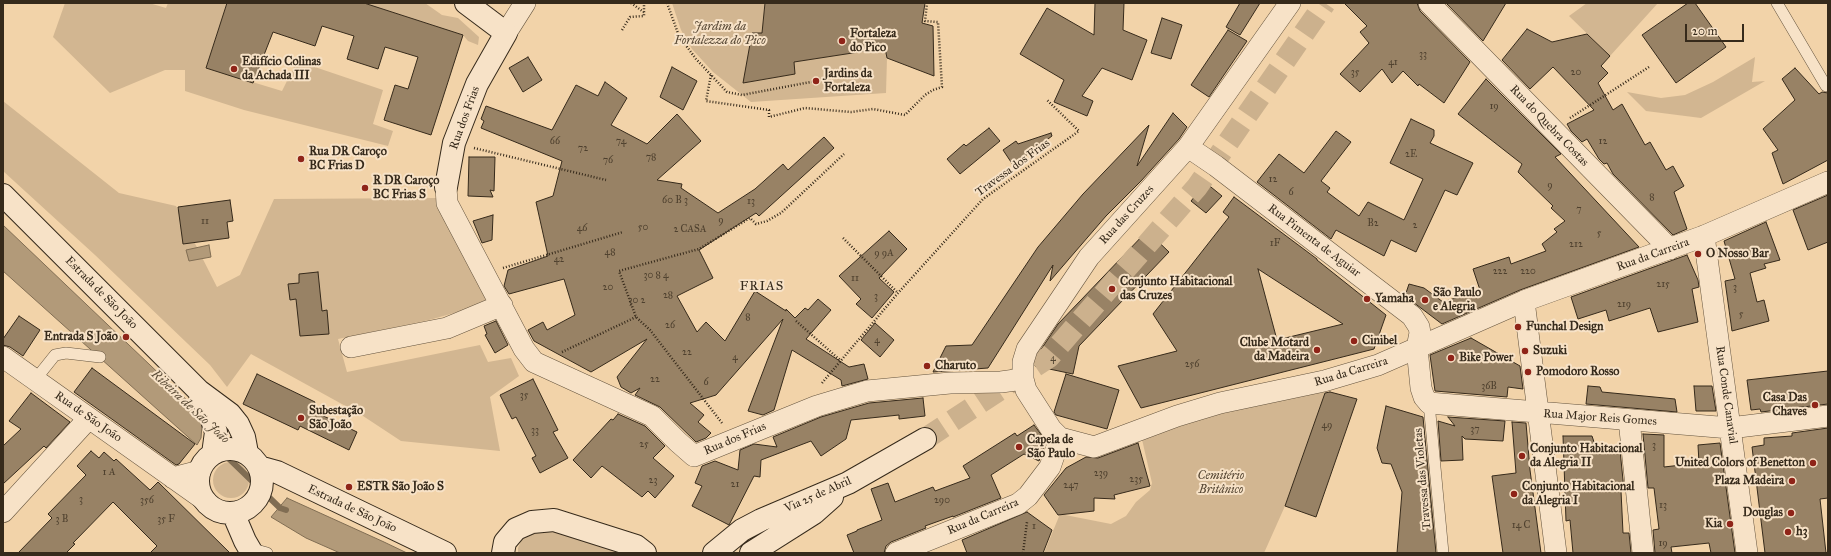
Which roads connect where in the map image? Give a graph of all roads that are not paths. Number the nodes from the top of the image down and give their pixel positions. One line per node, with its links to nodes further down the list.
1 (466, 3): 6 (main road)
2 (525, 3): 6 (street, Rua dos Frias)
3 (1290, 3): 8 (street, Rua das Cruzes)
4 (1429, 3): 13 (street, Rua do Quebra Costas)
5 (1777, 3): 7 (lane)
6 (506, 32): 10 (main road, Rua dos Frias)
7 (1826, 86)
8 (1188, 147): 17 (street, Rua Pimenta de Aguiar); 20 (street, Rua das Cruzes)
9 (1828, 182): 12 (street, Rua da Carreira)
10 (446, 187): 15 (street, Rua dos Frias)
11 (3, 195): 22 (main road, Estrada de São João)
12 (1704, 236): 13 (street, Rua da Carreira); 28 (street, Rua Conde Canavial)
13 (1670, 249): 14 (street, Rua da Carreira)
14 (1524, 301): 17 (street, Rua da Carreira); 24 (street)
15 (502, 305): 16 (street); 20 (street, Rua dos Frias)
16 (351, 347)
17 (1417, 348): 23 (street); 29 (street, Rua da Carreira)
18 (3, 357): 21 (street, Rua de São João)
19 (100, 357): 21 (lane)
20 (1023, 379): 29 (street, Rua das Cruzes)
21 (35, 380): 26 (street, Rua de São João)
22 (199, 391): 31 (main road, Estrada de São João); 31 (main road, Estrada de São João)
23 (1429, 403): 24 (street, Rua Major Reis Gomes); 44 (lane, Travessa das Violetas)
24 (1538, 414): 27 (street, Rua Major Reis Gomes); 45 (street)
25 (1828, 416): 28 (street, Rua Major Reis Gomes)
26 (89, 418): 32 (street, Rua de São João); 35 (street)
27 (1629, 420): 28 (street, Rua Major Reis Gomes); 46 (street)
28 (1730, 428): 47 (street, Rua Conde Canavial)
29 (1060, 438): 43 (street, Rua da Carreira)
30 (925, 439): 33 (main road, Via 25 de Abril)
31 (227, 459): 32 (street); 34 (main road); 36 (main road); 38 (main road, Estrada de São João)
32 (172, 478): 34 (street, Rua de São João)
33 (848, 483): 41 (main road, Via 25 de Abril); 42 (main road)
34 (206, 501): 36 (main road)
35 (3, 512)
36 (233, 513): 37 (main road)
37 (256, 551)
38 (445, 553)
39 (503, 553): 40 (main road)
40 (645, 553)
41 (714, 553)
42 (751, 553)
43 (896, 553)
44 (1443, 553)
45 (1556, 553)
46 (1643, 553)
47 (1747, 553)

